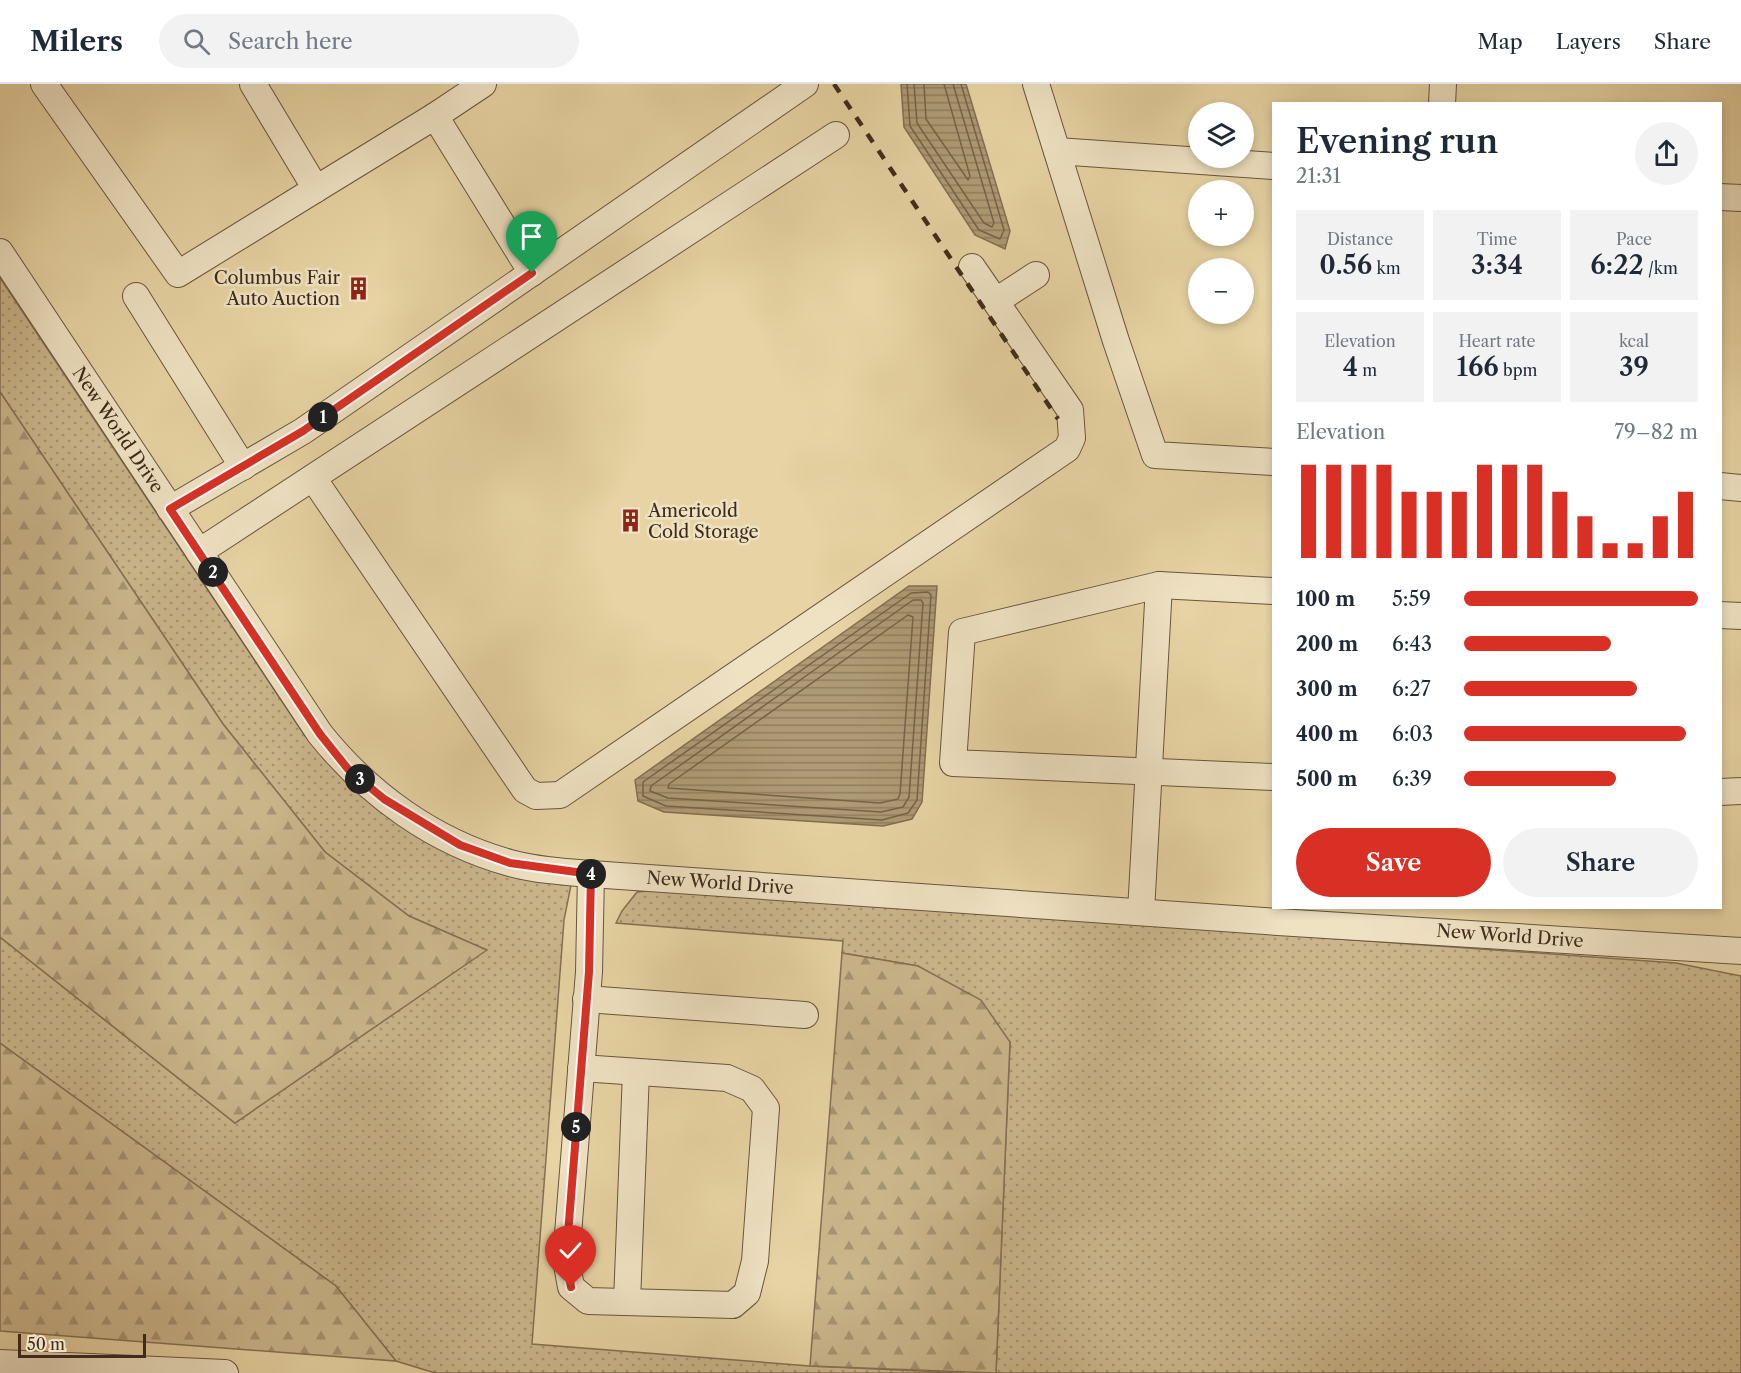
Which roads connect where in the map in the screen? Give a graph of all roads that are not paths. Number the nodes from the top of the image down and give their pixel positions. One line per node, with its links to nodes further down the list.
1 (44, 84): 12 (street)
2 (253, 84): 12 (street)
3 (483, 84): 8 (street)
4 (805, 84): 17 (street)
5 (1036, 84): 10 (street)
6 (1443, 84): 7 (street)
7 (1442, 102)
8 (435, 116): 12 (street); 17 (street)
9 (836, 135): 23 (street)
10 (1057, 151): 11 (street); 21 (street)
11 (1272, 166)
12 (316, 189)
13 (1722, 196): 14 (street)
14 (1741, 198)
15 (0, 252): 26 (street, New World Drive)
16 (972, 267): 20 (street)
17 (532, 273): 22 (street)
18 (1036, 275): 20 (street)
19 (136, 296): 22 (street)
20 (996, 301): 23 (street)
21 (1272, 462)
22 (243, 466): 26 (street)
23 (314, 478): 27 (street)
24 (1722, 486): 25 (street)
25 (1741, 488)
26 (170, 509): 27 (street, New World Drive)
27 (200, 552): 36 (street, New World Drive)
28 (1159, 585): 29 (street); 32 (street); 32 (street)
29 (1272, 591)
30 (1722, 615): 31 (street)
31 (1741, 616)
32 (1150, 771): 33 (street); 37 (street)
33 (1272, 777)
34 (1741, 790): 35 (street)
35 (1722, 792)
36 (591, 874): 37 (street, New World Drive); 39 (street)
37 (1141, 912): 38 (street, New World Drive)
38 (1741, 951)
39 (586, 999): 40 (street); 41 (street)
40 (805, 1015)
41 (581, 1068): 42 (street); 43 (street)
42 (636, 1072): 43 (street); 43 (street)
43 (627, 1302)
44 (0, 1363): 45 (street)
45 (164, 1372): 46 (street)
46 (225, 1373)

